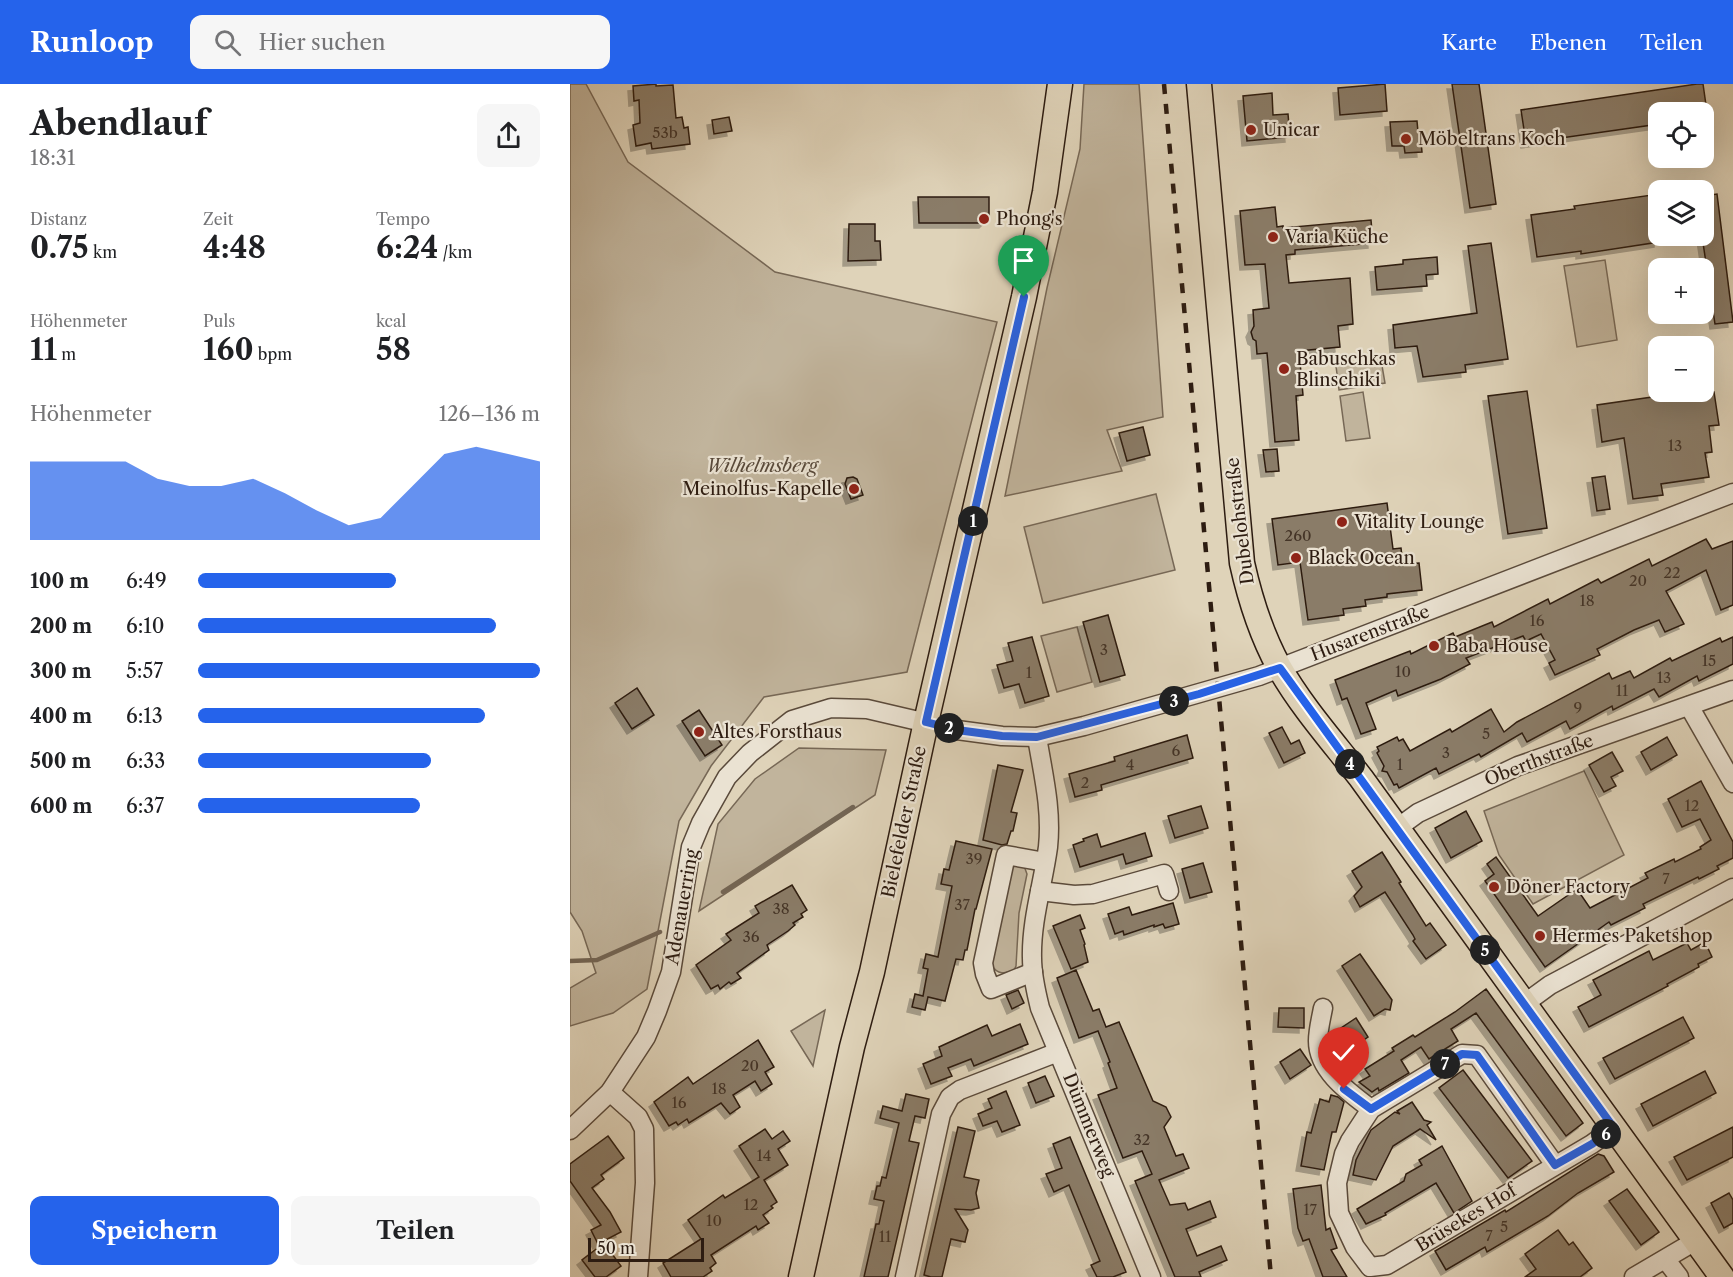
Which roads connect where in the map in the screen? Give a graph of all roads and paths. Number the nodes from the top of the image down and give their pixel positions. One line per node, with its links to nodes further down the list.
1 (1060, 84): 7 (main road, Bielefelder Straße)
2 (1199, 84): 4 (main road, Dubelohstraße)
3 (1733, 493): 4 (street, Husarenstraße)
4 (1280, 668): 8 (street, Husarenstraße); 10 (main road, Dubelohstraße)
5 (1733, 690): 6 (street, Oberthstraße)
6 (1689, 706): 9 (street); 10 (street, Oberthstraße)
7 (926, 722): 8 (street, Husarenstraße); 19 (street, Adenauerring); 28 (main road, Bielefelder Straße)
8 (1037, 737): 11 (street, Dümmerweg)
9 (1733, 783)
10 (1396, 829): 16 (main road, Dubelohstraße)
11 (1045, 862): 13 (street, Dümmerweg); 15 (street)
12 (1733, 888): 16 (street)
13 (1040, 891): 14 (street); 15 (street, Dümmerweg)
14 (1170, 891)
15 (1033, 972): 18 (street, Dümmerweg)
16 (1524, 1004): 21 (main road, Dubelohstraße)
17 (1323, 1008): 20 (street)
18 (1058, 1052): 29 (street); 30 (street, Dümmerweg)
19 (610, 1092): 22 (street, Adenauerring); 27 (street)
20 (1371, 1109): 23 (street, Brüsekes Hof); 23 (street, Brüsekes Hof)
21 (1614, 1128): 23 (street, Brüsekes Hof); 24 (main road, Dubelohstraße)
22 (570, 1130)
23 (1555, 1165)
24 (1697, 1240): 25 (street); 33 (main road, Dubelohstraße)
25 (1666, 1260): 31 (street); 32 (street)
26 (1733, 1269): 33 (street)
27 (638, 1277)
28 (801, 1277)
29 (905, 1277)
30 (1151, 1277)
31 (1634, 1277)
32 (1678, 1277)
33 (1722, 1277)

